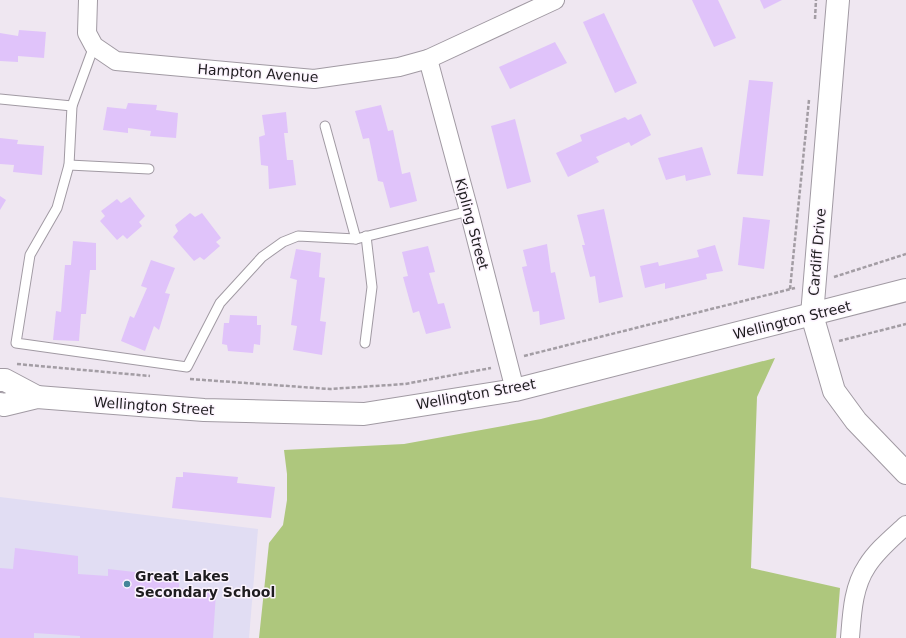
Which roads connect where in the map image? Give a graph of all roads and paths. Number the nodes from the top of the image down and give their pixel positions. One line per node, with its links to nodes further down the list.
1 (88, 0): 6 (street)
2 (555, 0): 7 (street, Hampton Avenue)
3 (816, 0): 5 (path)
4 (838, 0): 18 (main road, Cardiff Drive)
5 (815, 24)
6 (94, 46): 7 (street, Hampton Avenue); 10 (lane)
7 (428, 59): 14 (street, Kipling Street)
8 (809, 95): 19 (path)
9 (0, 99): 10 (lane)
10 (72, 106): 12 (lane)
11 (325, 126): 16 (lane)
12 (69, 165): 13 (lane); 16 (lane)
13 (149, 169)
14 (469, 211): 15 (lane); 25 (street, Kipling Street)
15 (366, 236): 16 (lane); 24 (lane)
16 (356, 239)
17 (906, 254): 18 (path)
18 (814, 283): 19 (path); 21 (main road, Cardiff Drive)
19 (790, 290): 25 (path)
20 (906, 290): 21 (main road, Wellington Street)
21 (812, 315): 30 (main road, Wellington Street); 33 (main road, Cardiff Drive)
22 (906, 324): 23 (path)
23 (838, 342)
24 (365, 343)
25 (508, 363): 28 (path); 30 (street, Kipling Street)
26 (16, 364): 27 (path)
27 (157, 377)
28 (189, 379)
29 (0, 380): 31 (main road, Wellington Street)
30 (515, 390): 31 (main road, Wellington Street)
31 (37, 397): 32 (main road, Wellington Street)
32 (0, 404)
33 (906, 473)
34 (906, 525): 35 (street)
35 (850, 638)

